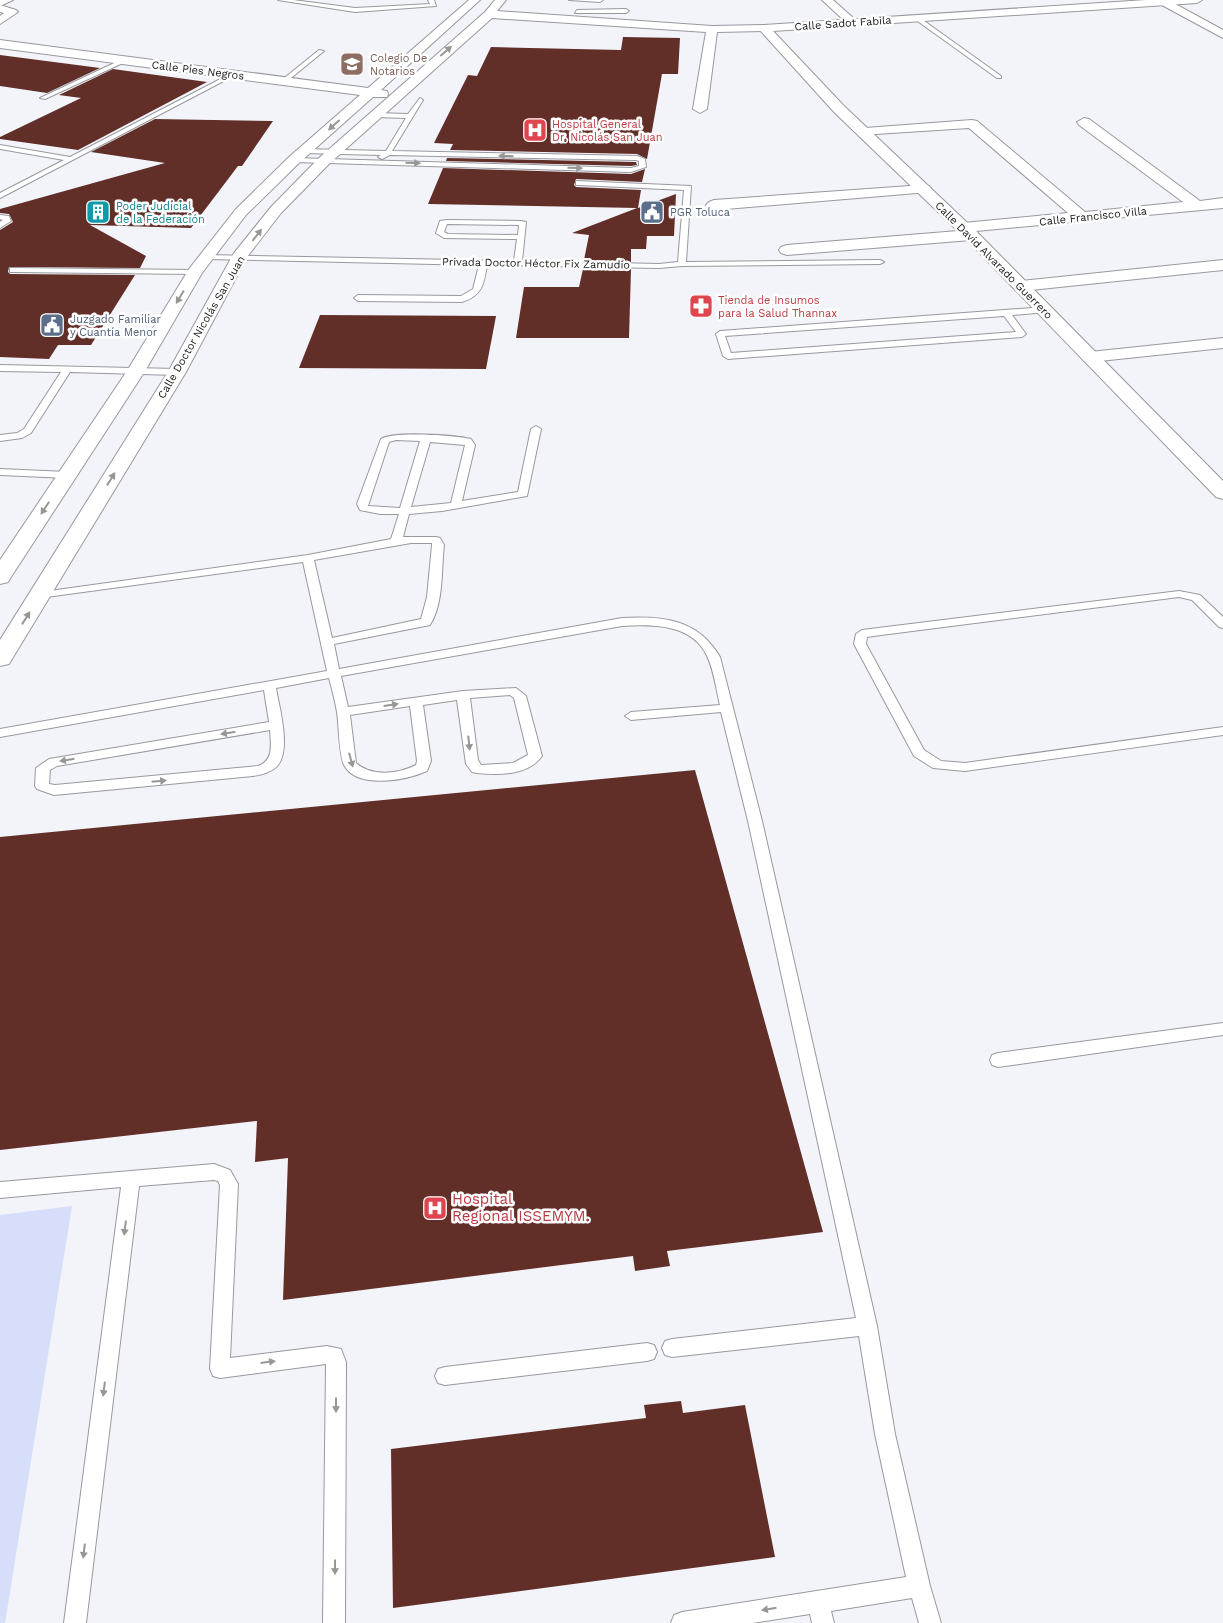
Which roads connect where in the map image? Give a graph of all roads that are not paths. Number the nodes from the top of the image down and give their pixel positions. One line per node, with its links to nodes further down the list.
1 (8, 0): 11 (street)
2 (281, 0): 3 (lane)
3 (431, 0)
4 (475, 0): 28 (street)
5 (501, 0): 14 (street, Calle Doctor Nicolás San Juan)
6 (572, 0): 7 (lane)
7 (600, 0)
8 (827, 0): 18 (street)
9 (1197, 0): 10 (street, Calle Sadot Fabila)
10 (1164, 2): 15 (street, Calle Sadot Fabila); 21 (street)
11 (0, 3)
12 (0, 8): 16 (street)
13 (577, 12): 17 (lane)
14 (489, 14): 17 (street, Calle Sadot Fabila); 29 (street, Calle Doctor Nicolás San Juan, one-way to 14)
15 (918, 18): 18 (street, Calle Sadot Fabila); 26 (lane)
16 (0, 21)
17 (627, 23): 20 (street, Calle Sadot Fabila)
18 (853, 23): 19 (street, Calle Sadot Fabila)
19 (764, 28): 20 (street, Calle Sadot Fabila); 36 (street, Calle David Alvarado Guerrero)
20 (712, 29): 32 (street)
21 (1223, 34)
22 (0, 44): 24 (street, Calle Pies Negros)
23 (321, 51): 27 (lane)
24 (125, 60): 25 (street, Calle Pies Negros); 30 (lane)
25 (234, 74): 27 (street, Calle Pies Negros); 42 (lane)
26 (1000, 76)
27 (284, 81): 28 (street, Calle Pies Negros)
28 (370, 92): 29 (street, Calle Pies Negros); 40 (street, one-way to 40)
29 (396, 95): 33 (street, Calle Doctor Nicolás San Juan)
30 (43, 98)
31 (420, 100): 34 (lane)
32 (700, 109)
33 (375, 115): 34 (lane); 41 (street, Calle Doctor Nicolás San Juan)
34 (410, 116): 38 (lane)
35 (1084, 122): 50 (street)
36 (865, 132): 46 (street, Calle David Alvarado Guerrero); 52 (street)
37 (0, 147): 42 (lane)
38 (386, 154): 39 (lane); 41 (lane); 43 (lane)
39 (434, 154): 44 (lane); 44 (lane, one-way to 39)
40 (299, 155): 41 (lane); 41 (lane); 58 (street)
41 (329, 157): 43 (lane); 57 (street, Calle Doctor Nicolás San Juan, one-way to 41)
42 (72, 159): 47 (lane)
43 (376, 162): 44 (lane, one-way to 44)
44 (430, 164)
45 (579, 183): 62 (lane)
46 (924, 190): 49 (street); 54 (street, Calle David Alvarado Guerrero)
47 (0, 196)
48 (1223, 203): 50 (street, Calle Francisco Villa)
49 (714, 205)
50 (1196, 205): 52 (street, Calle Francisco Villa)
51 (0, 217): 53 (lane)
52 (1082, 217): 54 (street, Calle Francisco Villa)
53 (0, 226)
54 (967, 231): 56 (street, Calle Francisco Villa); 66 (street, Calle David Alvarado Guerrero)
55 (521, 237): 55 (lane); 60 (lane)
56 (787, 250)
57 (240, 256): 58 (lane, Privada Doctor Héctor Fix Zamudio); 59 (lane, Privada Doctor Héctor Fix Zamudio); 75 (street, Calle Doctor Nicolás San Juan)
58 (205, 257): 65 (street)
59 (483, 262): 60 (lane, Privada Doctor Héctor Fix Zamudio); 67 (lane)
60 (518, 262): 62 (lane, Privada Doctor Héctor Fix Zamudio)
61 (880, 262): 62 (lane, Privada Doctor Héctor Fix Zamudio)
62 (682, 264)
63 (1223, 265): 66 (street)
64 (13, 270): 65 (lane)
65 (195, 272): 74 (street, one-way to 74)
66 (1021, 286): 68 (street, Calle David Alvarado Guerrero)
67 (358, 298)
68 (1044, 310): 69 (lane); 71 (street, Calle David Alvarado Guerrero)
69 (1006, 313): 69 (lane)
70 (1223, 342): 71 (street)
71 (1090, 357): 81 (street, Calle David Alvarado Guerrero)
72 (0, 368): 73 (lane)
73 (68, 369): 74 (lane); 78 (lane)
74 (136, 371): 75 (lane); 80 (street)
75 (177, 372): 87 (street, Calle Doctor Nicolás San Juan, one-way to 75)
76 (536, 429): 82 (lane)
77 (426, 437): 82 (lane); 83 (lane); 83 (lane)
78 (0, 438)
79 (0, 472): 80 (lane)
80 (68, 474): 86 (street, one-way to 86)
81 (1223, 493)
82 (456, 504): 83 (lane)
83 (404, 512): 84 (lane)
84 (396, 542): 85 (lane); 89 (lane)
85 (308, 558): 87 (lane); 89 (lane)
86 (0, 577)
87 (39, 595): 90 (street, Calle Doctor Nicolás San Juan, one-way to 87)
88 (1223, 624): 99 (lane)
89 (328, 642): 91 (lane)
90 (0, 659)
91 (334, 673): 92 (lane); 95 (lane); 96 (lane)
92 (268, 684): 98 (lane); 100 (lane)
93 (464, 695): 93 (lane, one-way to 93); 94 (lane)
94 (416, 701): 96 (lane, one-way to 94); 96 (lane, one-way to 94)
95 (727, 708): 97 (lane); 105 (lane)
96 (343, 712)
97 (630, 716)
98 (276, 725): 98 (lane, one-way to 98)
99 (1223, 731)
100 (0, 733)
101 (1223, 1029): 102 (lane)
102 (998, 1060)
103 (131, 1180): 104 (lane); 111 (lane, one-way to 111); 112 (lane, one-way to 112)
104 (0, 1190)
105 (867, 1326): 106 (lane); 109 (lane)
106 (672, 1348)
107 (647, 1352): 108 (lane)
108 (445, 1376)
109 (918, 1586): 110 (lane); 115 (lane)
110 (817, 1601): 113 (lane, one-way to 113); 114 (lane)
111 (74, 1623)
112 (334, 1623)
113 (682, 1623)
114 (822, 1623)
115 (930, 1623)

